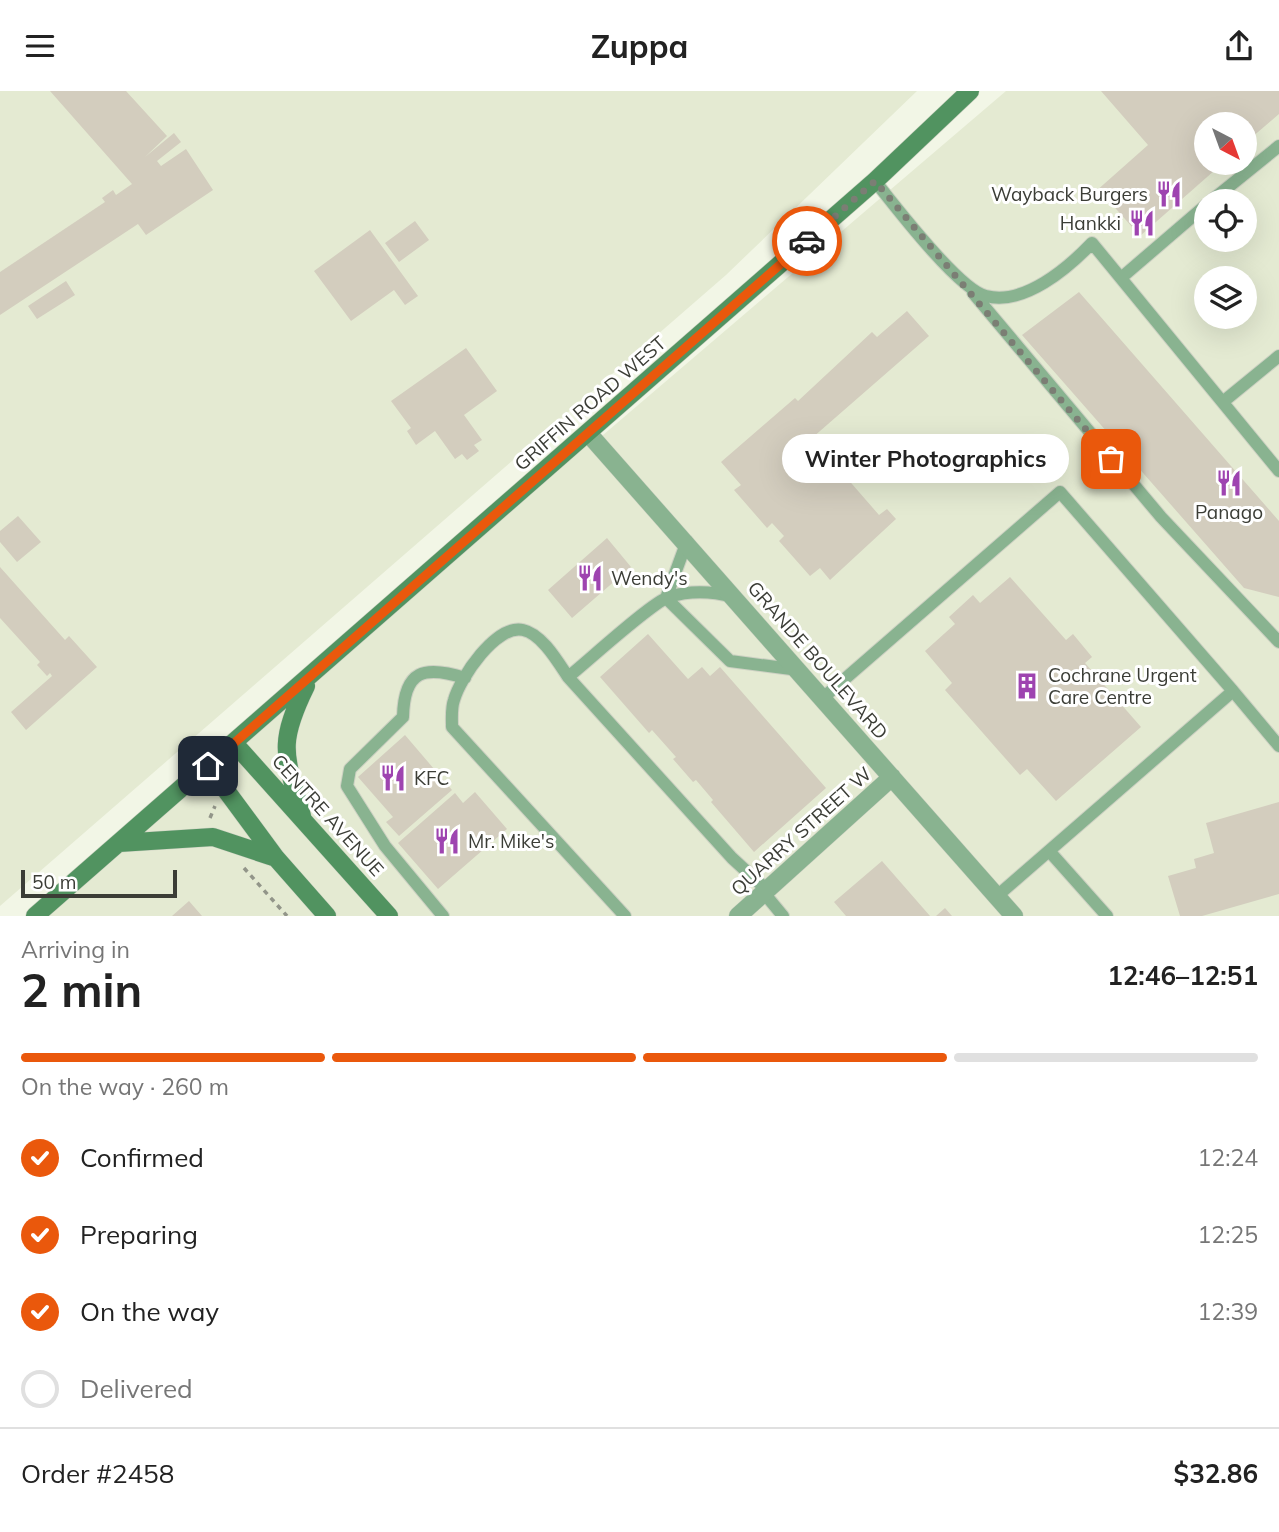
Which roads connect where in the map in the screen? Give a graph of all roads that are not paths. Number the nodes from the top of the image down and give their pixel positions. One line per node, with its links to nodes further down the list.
1 (970, 91): 3 (main road, GRIFFIN ROAD WEST)
2 (1279, 146): 4 (lane)
3 (875, 181): 7 (lane); 10 (main road, GRIFFIN ROAD WEST)
4 (1226, 189)
5 (1194, 215): 6 (lane)
6 (1121, 278): 7 (lane); 9 (lane)
7 (969, 288): 15 (lane)
8 (1279, 356): 9 (lane)
9 (1224, 401): 11 (lane)
10 (588, 433): 12 (street, GRANDE BOULEVARD); 17 (main road, GRIFFIN ROAD WEST)
11 (1279, 471)
12 (687, 541): 13 (lane); 14 (street, GRANDE BOULEVARD)
13 (666, 597): 14 (lane); 16 (lane); 18 (lane)
14 (736, 597): 16 (street, GRANDE BOULEVARD)
15 (1279, 642)
16 (800, 670): 21 (street, GRANDE BOULEVARD)
17 (310, 677): 22 (main road, GRIFFIN ROAD WEST); 26 (main road)
18 (568, 677): 19 (lane); 30 (lane)
19 (465, 678): 35 (lane); 36 (lane)
20 (1233, 691): 21 (lane); 23 (lane); 28 (lane)
21 (824, 697): 25 (street, GRANDE BOULEVARD)
22 (234, 743): 24 (main road, GRIFFIN ROAD WEST); 26 (main road, CENTRE AVENUE)
23 (1279, 746)
24 (208, 766): 27 (main road, GRIFFIN ROAD WEST); 29 (main road)
25 (892, 777): 30 (street, QUARRY STREET W); 31 (street, GRANDE BOULEVARD)
26 (303, 819): 34 (main road, CENTRE AVENUE)
27 (119, 843): 29 (main road); 32 (main road, GRIFFIN ROAD WEST)
28 (1050, 852): 31 (lane); 40 (lane)
29 (276, 858): 33 (main road)
30 (766, 892): 37 (street, QUARRY STREET W); 38 (lane)
31 (997, 896): 39 (street, GRANDE BOULEVARD)
32 (36, 916)
33 (327, 916)
34 (389, 916)
35 (443, 916)
36 (625, 916)
37 (738, 916)
38 (783, 916)
39 (1014, 916)
40 (1107, 916)

